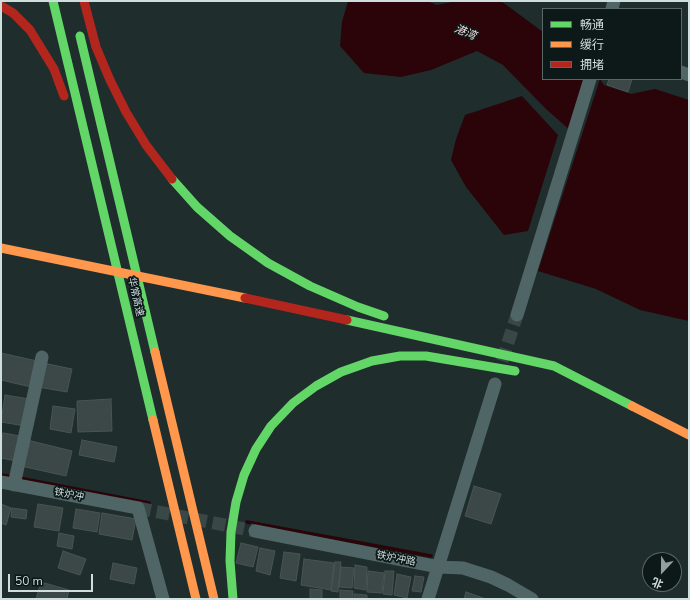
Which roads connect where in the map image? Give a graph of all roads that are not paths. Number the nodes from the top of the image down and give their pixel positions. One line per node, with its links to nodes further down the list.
1 (53, 1): 17 (highway, 华常高速)
2 (84, 1): 14 (highway)
3 (1, 6): 6 (highway)
4 (77, 24): 28 (highway, 华常高速)
5 (590, 80): 13 (street)
6 (66, 102)
7 (91, 201): 17 (highway)
8 (1, 248): 19 (highway)
9 (1, 257): 10 (highway)
10 (38, 265)
11 (108, 280): 12 (highway)
12 (147, 288)
13 (517, 315)
14 (390, 318)
15 (412, 325): 19 (highway)
16 (396, 340): 29 (highway)
17 (130, 341): 27 (highway)
18 (42, 357): 23 (street)
19 (554, 366): 21 (highway)
20 (495, 384): 25 (street)
21 (689, 435)
22 (1, 482): 23 (street, 铁炉冲)
23 (14, 485): 26 (street, 铁炉冲)
24 (255, 531): 25 (street, 铁炉冲路)
25 (439, 567): 30 (street); 31 (street, 铁炉冲路)
26 (163, 599)
27 (196, 599)
28 (214, 599)
29 (233, 599)
30 (428, 599)
31 (532, 599)

